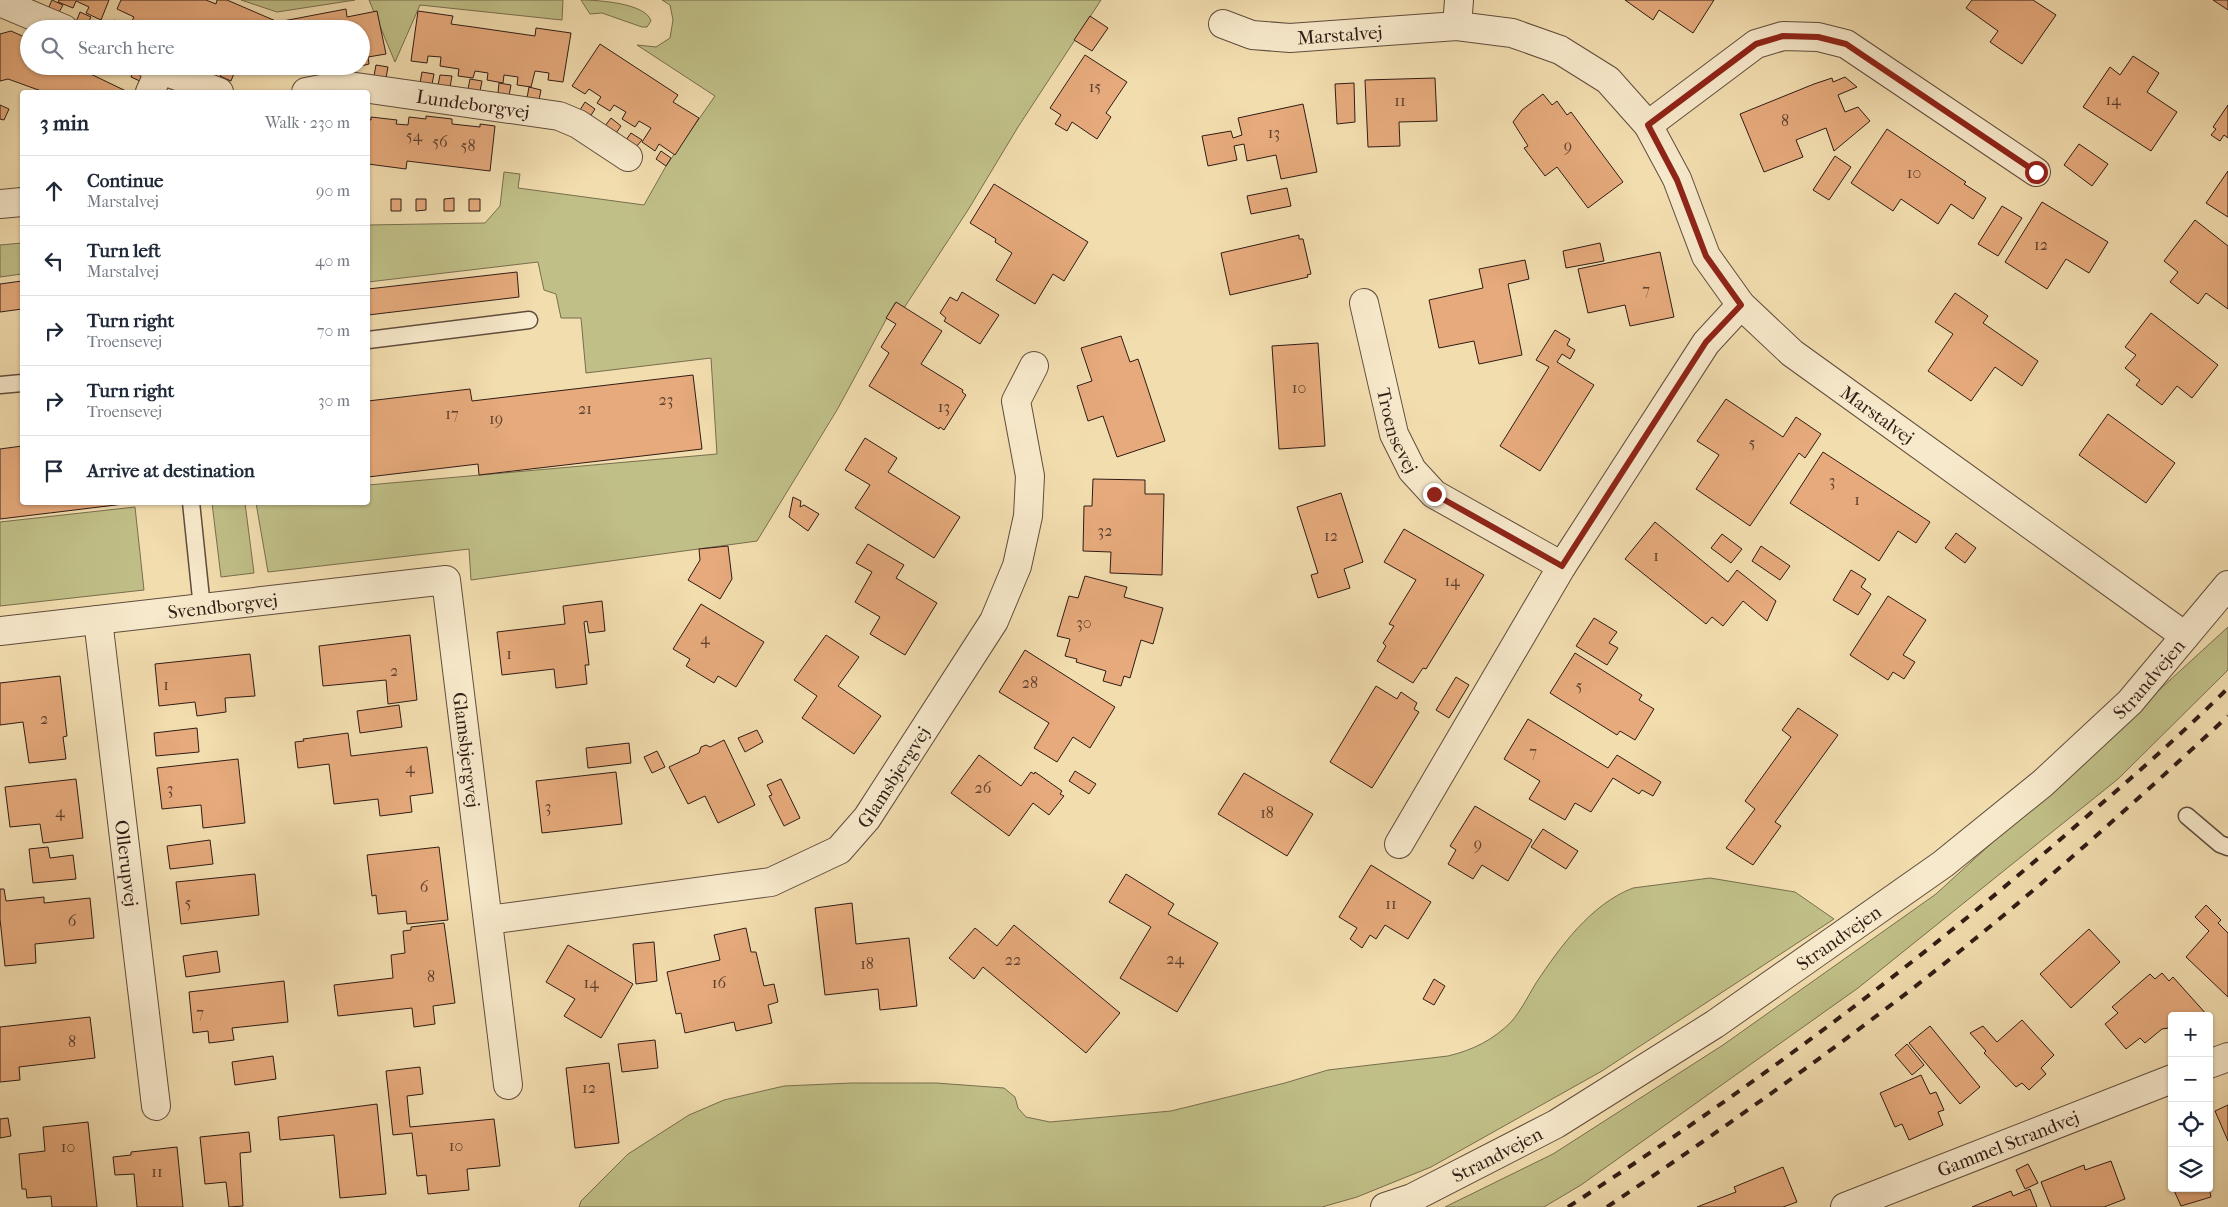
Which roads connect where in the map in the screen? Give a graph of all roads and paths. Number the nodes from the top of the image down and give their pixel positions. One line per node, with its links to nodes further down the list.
1 (0, 2): 3 (street)
2 (1458, 13): 4 (street, Marstalvej); 8 (street, Marstalvej)
3 (43, 20)
4 (1223, 24)
5 (154, 76): 6 (street)
6 (211, 90)
7 (316, 90): 9 (street, Lundeborgvej)
8 (1648, 125): 10 (street); 14 (street, Marstalvej)
9 (628, 157)
10 (2036, 172)
11 (20, 202): 12 (street)
12 (0, 204)
13 (1364, 303): 21 (street, Troensevej)
14 (1741, 305): 21 (street); 27 (street, Marstalvej)
15 (529, 320): 16 (lane)
16 (370, 340)
17 (1034, 366): 31 (street, Glamsbjergvej)
18 (20, 383): 19 (lane)
19 (0, 385)
20 (191, 505): 24 (lane)
21 (1562, 566): 29 (street)
22 (446, 580): 24 (street, Svendborgvej); 31 (street, Glamsbjergvej)
23 (2228, 585): 27 (street, Strandvejen)
24 (202, 608): 25 (street, Svendborgvej)
25 (98, 620): 26 (street, Svendborgvej); 36 (street, Ollerupvej)
26 (0, 631)
27 (2185, 636): 37 (street, Strandvejen)
28 (2188, 816): 30 (lane)
29 (1399, 844)
30 (2228, 847)
31 (488, 920): 35 (street, Glamsbjergvej)
32 (2228, 1057): 33 (street)
33 (2213, 1063)
34 (2168, 1081): 38 (street, Gammel Strandvej)
35 (508, 1085)
36 (156, 1106)
37 (1385, 1207)
38 (1844, 1207)

